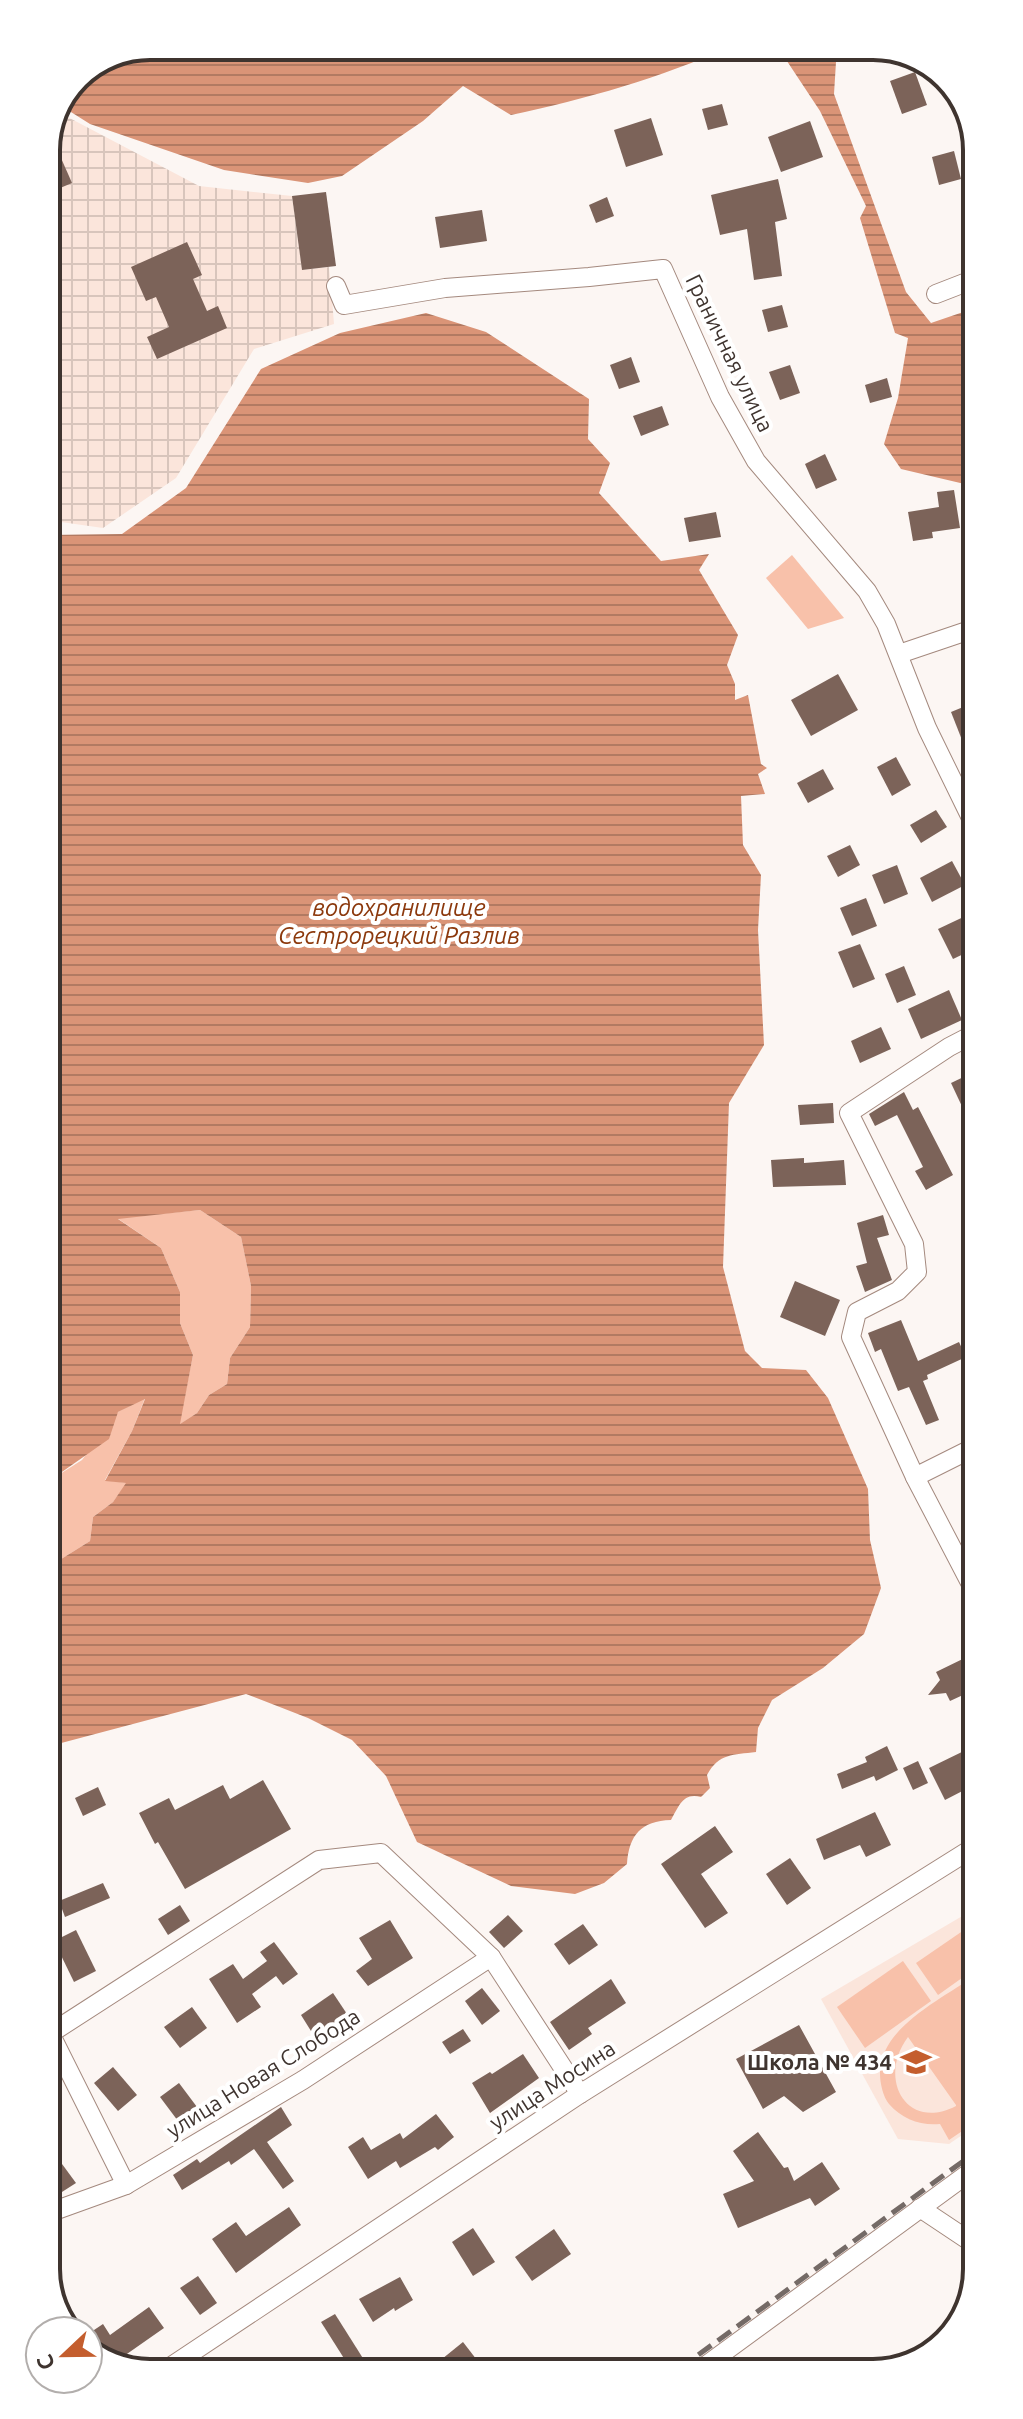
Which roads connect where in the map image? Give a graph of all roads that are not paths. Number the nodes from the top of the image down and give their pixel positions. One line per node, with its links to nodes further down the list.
1 (963, 284): 3 (street)
2 (336, 286): 5 (street, Граничная улица)
3 (936, 294)
4 (963, 632): 5 (street)
5 (899, 654): 6 (street)
6 (963, 802)
7 (963, 1040): 9 (street)
8 (963, 1453): 9 (street)
9 (915, 1477): 10 (street)
10 (963, 1569)
11 (963, 1854): 15 (street, улица Мосина)
12 (491, 1957): 13 (street); 15 (street); 17 (street, улица Новая Слобода)
13 (60, 2028)
14 (60, 2052): 17 (street)
15 (580, 2094): 21 (street, улица Мосина)
16 (963, 2177): 18 (street)
17 (126, 2185): 19 (street, улица Новая Слобода)
18 (920, 2208): 20 (street); 22 (street)
19 (60, 2209)
20 (963, 2237)
21 (182, 2359)
22 (715, 2359)

